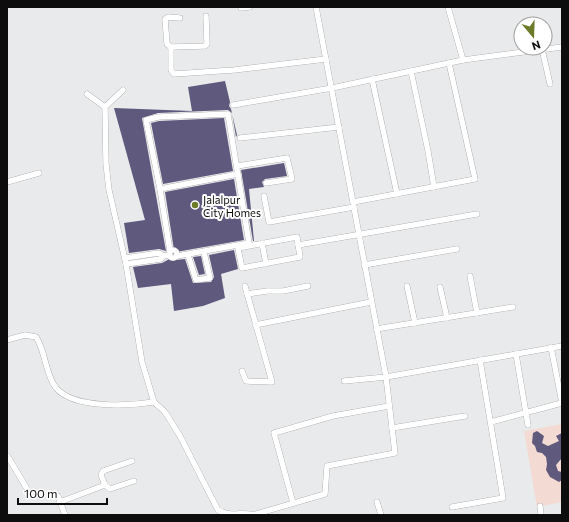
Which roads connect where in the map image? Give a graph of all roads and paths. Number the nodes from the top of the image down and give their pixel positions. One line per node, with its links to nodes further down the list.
1 (250, 7): 4 (street)
2 (316, 7): 10 (street)
3 (448, 7): 11 (street)
4 (241, 8)
5 (206, 16): 7 (street)
6 (180, 18): 7 (street)
7 (171, 47): 10 (street)
8 (513, 53): 11 (street)
9 (544, 56): 15 (street)
10 (326, 59): 16 (street)
11 (462, 60): 12 (street)
12 (450, 63): 13 (street); 28 (street)
13 (411, 71): 14 (street); 28 (street)
14 (372, 79): 16 (street); 30 (street)
15 (550, 84)
16 (332, 88): 19 (street); 21 (street)
17 (123, 90): 20 (street)
18 (86, 94): 20 (street)
19 (233, 105)
20 (105, 107): 41 (street)
21 (339, 127): 22 (street); 32 (street)
22 (240, 138)
23 (237, 166): 25 (street); 27 (street); 29 (street)
24 (39, 173): 26 (street)
25 (238, 174): 29 (street); 38 (street)
26 (7, 182)
27 (266, 183)
28 (434, 187): 30 (street)
29 (160, 189): 39 (street)
30 (398, 194): 32 (street)
31 (264, 196): 32 (street)
32 (353, 205): 34 (street)
33 (477, 214): 34 (street)
34 (359, 235): 36 (street); 44 (street)
35 (262, 244): 36 (street); 43 (street); 43 (street)
36 (298, 245): 43 (street)
37 (457, 249): 44 (street)
38 (204, 252): 40 (street); 40 (street)
39 (168, 254): 40 (street); 41 (street); 42 (street)
40 (188, 255)
41 (125, 258): 42 (street)
42 (126, 264): 66 (street)
43 (266, 264)
44 (364, 265): 51 (street)
45 (470, 276): 53 (street)
46 (245, 286): 50 (street)
47 (308, 286): 50 (street)
48 (407, 286): 55 (street)
49 (440, 287): 54 (street)
50 (247, 294): 56 (street)
51 (371, 302): 56 (street); 57 (street)
52 (513, 307): 53 (street)
53 (477, 313): 54 (street)
54 (447, 318): 55 (street)
55 (415, 323): 57 (street)
56 (255, 326): 63 (street)
57 (376, 330): 64 (street)
58 (7, 340): 66 (street)
59 (562, 346): 60 (street)
60 (551, 347): 61 (street); 67 (street)
61 (516, 354): 62 (street); 69 (street)
62 (480, 360): 64 (street); 71 (street)
63 (242, 371)
64 (386, 377): 65 (street); 68 (street)
65 (344, 381)
66 (154, 402): 85 (street)
67 (562, 403): 69 (street)
68 (389, 406): 73 (street); 82 (street)
69 (526, 412): 71 (street); 72 (street)
70 (465, 416): 73 (street)
71 (491, 422): 84 (street)
72 (528, 425)
73 (392, 428): 82 (street)
74 (7, 457): 78 (street)
75 (132, 461): 77 (street)
76 (134, 481): 77 (street)
77 (105, 485): 80 (street)
78 (26, 487)
79 (58, 496): 80 (street)
80 (60, 502): 86 (street)
81 (377, 502): 88 (street)
82 (293, 503): 87 (street)
83 (540, 506): 89 (street)
84 (452, 507)
85 (218, 513): 87 (street)
86 (65, 515)
87 (253, 515)
88 (381, 515)
89 (541, 515)

